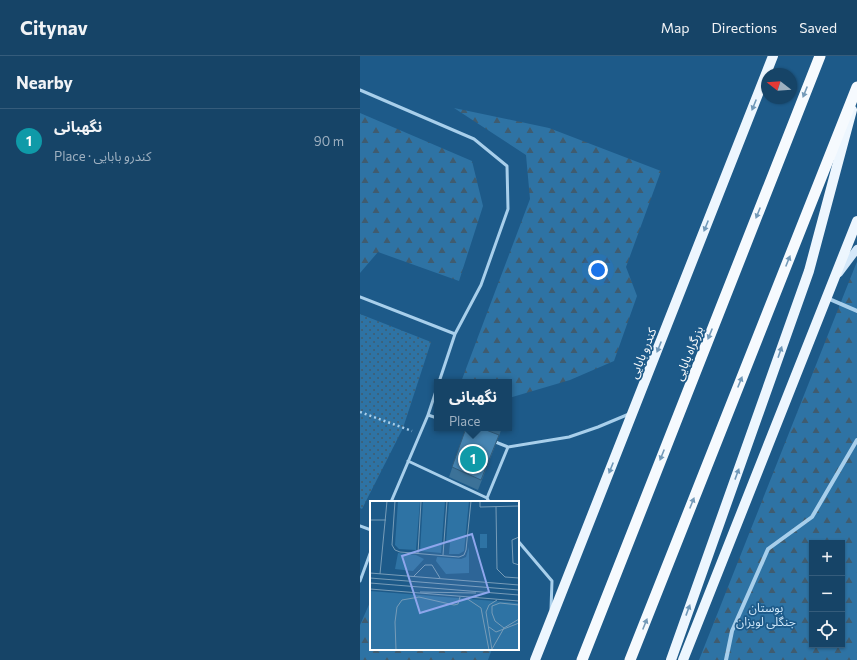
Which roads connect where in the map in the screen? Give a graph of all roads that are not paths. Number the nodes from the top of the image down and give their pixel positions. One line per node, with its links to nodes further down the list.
1 (774, 56): 15 (main road, کندرو بابایی, one-way to 15)
2 (820, 56): 33 (highway, بزرگراه بابایی, one-way to 33)
3 (857, 87): 34 (highway, one-way to 3)
4 (360, 90): 12 (lane)
5 (857, 93): 35 (main road, one-way to 5)
6 (857, 221): 8 (main road)
7 (857, 249): 8 (main road)
8 (835, 279): 10 (main road)
9 (360, 297): 12 (lane)
10 (827, 298): 11 (street); 36 (main road)
11 (857, 311)
12 (455, 334): 13 (lane)
13 (440, 379)
14 (434, 397): 16 (lane)
15 (633, 413): 22 (lane); 31 (main road, کندرو بابایی, one-way to 31)
16 (428, 415): 17 (lane); 23 (lane)
17 (434, 417)
18 (468, 431): 19 (lane)
19 (474, 434)
20 (488, 439): 22 (lane)
21 (857, 440): 37 (street)
22 (508, 447): 24 (lane)
23 (408, 462): 24 (lane); 25 (lane)
24 (488, 500)
25 (391, 501)
26 (360, 526): 27 (lane)
27 (370, 530)
28 (519, 542): 31 (lane)
29 (370, 554): 30 (lane)
30 (360, 581)
31 (551, 619): 32 (main road, کندرو بابایی)
32 (535, 660)
33 (582, 660)
34 (630, 660)
35 (671, 660)
36 (683, 660)
37 (726, 660)

